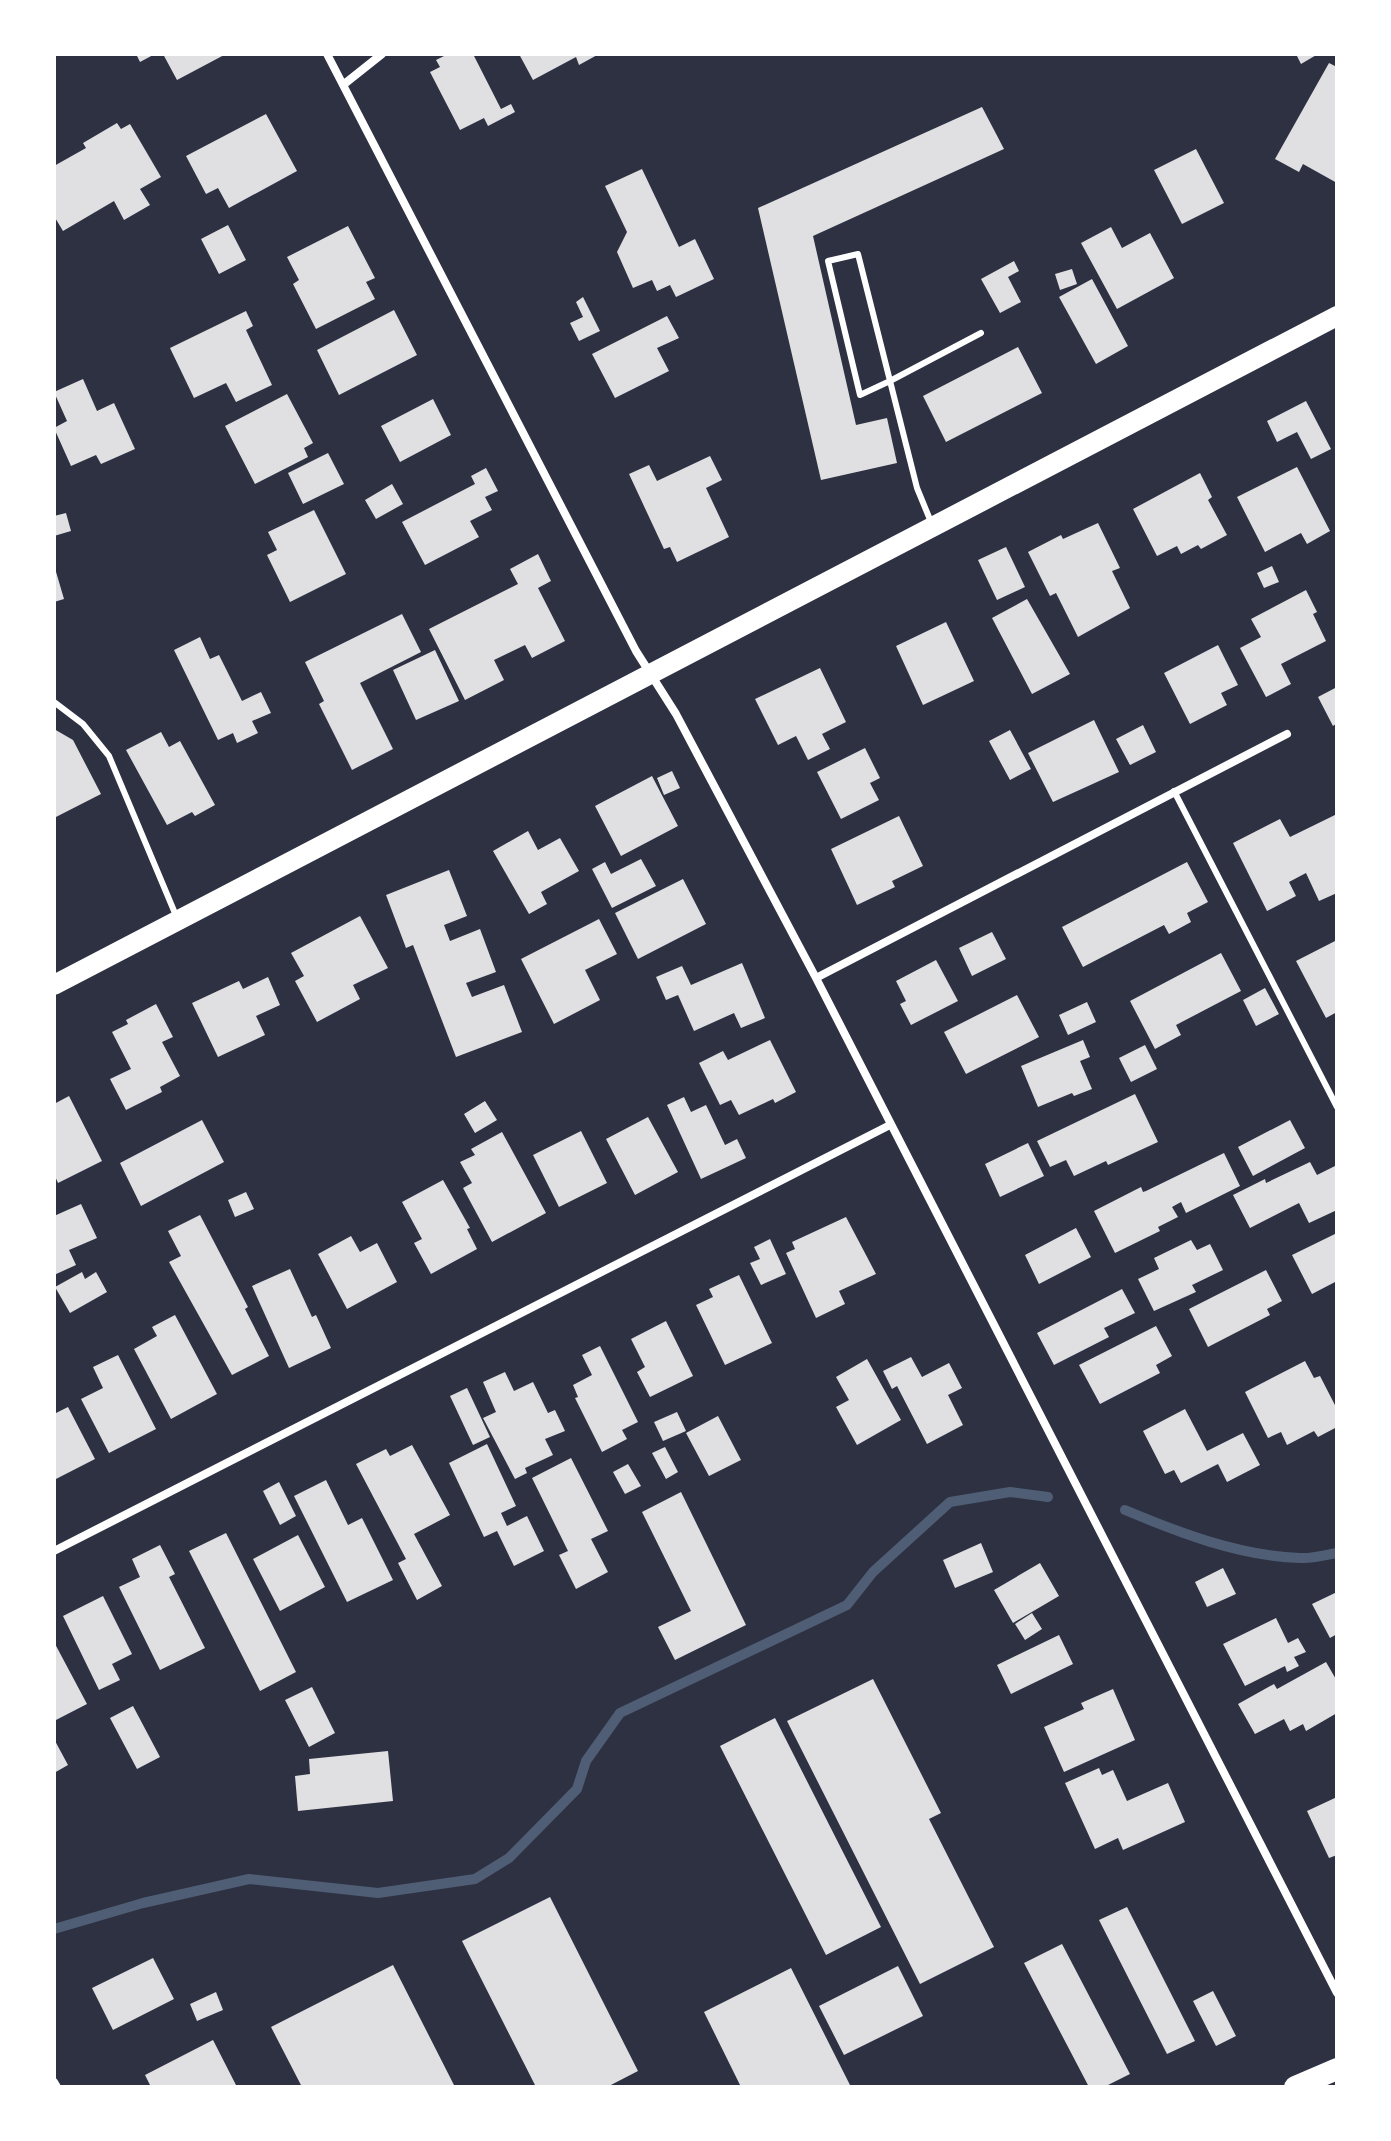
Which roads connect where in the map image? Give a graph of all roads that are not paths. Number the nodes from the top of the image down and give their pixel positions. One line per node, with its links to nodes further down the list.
1 (327, 54): 3 (street)
2 (382, 54): 3 (street)
3 (343, 85): 8 (street)
4 (1337, 316): 7 (main road)
5 (981, 333): 6 (lane)
6 (890, 381): 6 (lane); 7 (lane)
7 (933, 526): 8 (main road)
8 (651, 673): 12 (main road); 13 (street)
9 (54, 702): 12 (lane)
10 (1287, 734): 11 (street)
11 (1174, 791): 13 (street); 15 (lane)
12 (178, 921): 14 (main road)
13 (816, 978): 16 (street)
14 (54, 985)
15 (1337, 1107)
16 (890, 1125): 17 (street); 18 (street)
17 (54, 1551)
18 (1337, 1993)
19 (1337, 2069): 20 (highway)
20 (1295, 2087)

